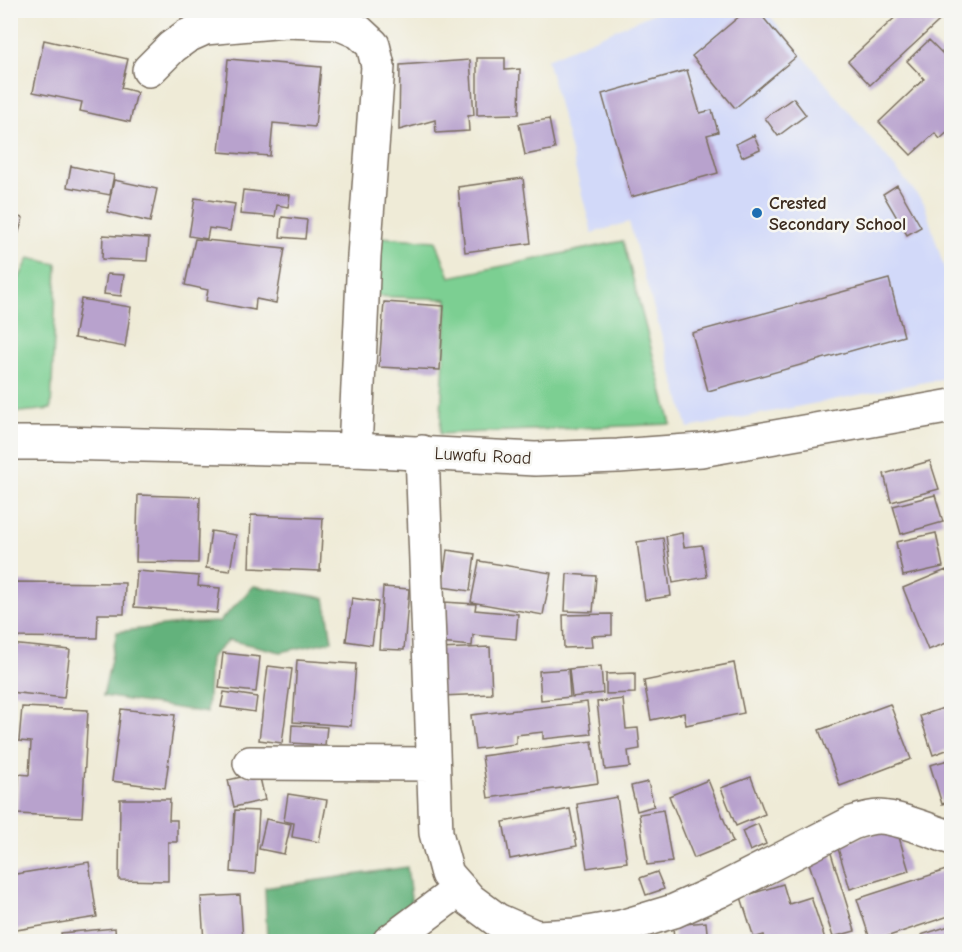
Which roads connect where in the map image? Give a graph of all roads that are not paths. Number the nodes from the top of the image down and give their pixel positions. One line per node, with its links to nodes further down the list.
1 (149, 70): 4 (street)
2 (951, 406): 5 (street, Luwafu Road)
3 (10, 443): 4 (street, Luwafu Road)
4 (355, 450): 5 (street, Luwafu Road)
5 (422, 453): 7 (street)
6 (250, 763): 7 (street)
7 (433, 764): 9 (street)
8 (951, 838): 10 (street)
9 (460, 889): 10 (street); 11 (street)
10 (536, 939)
11 (389, 942)

